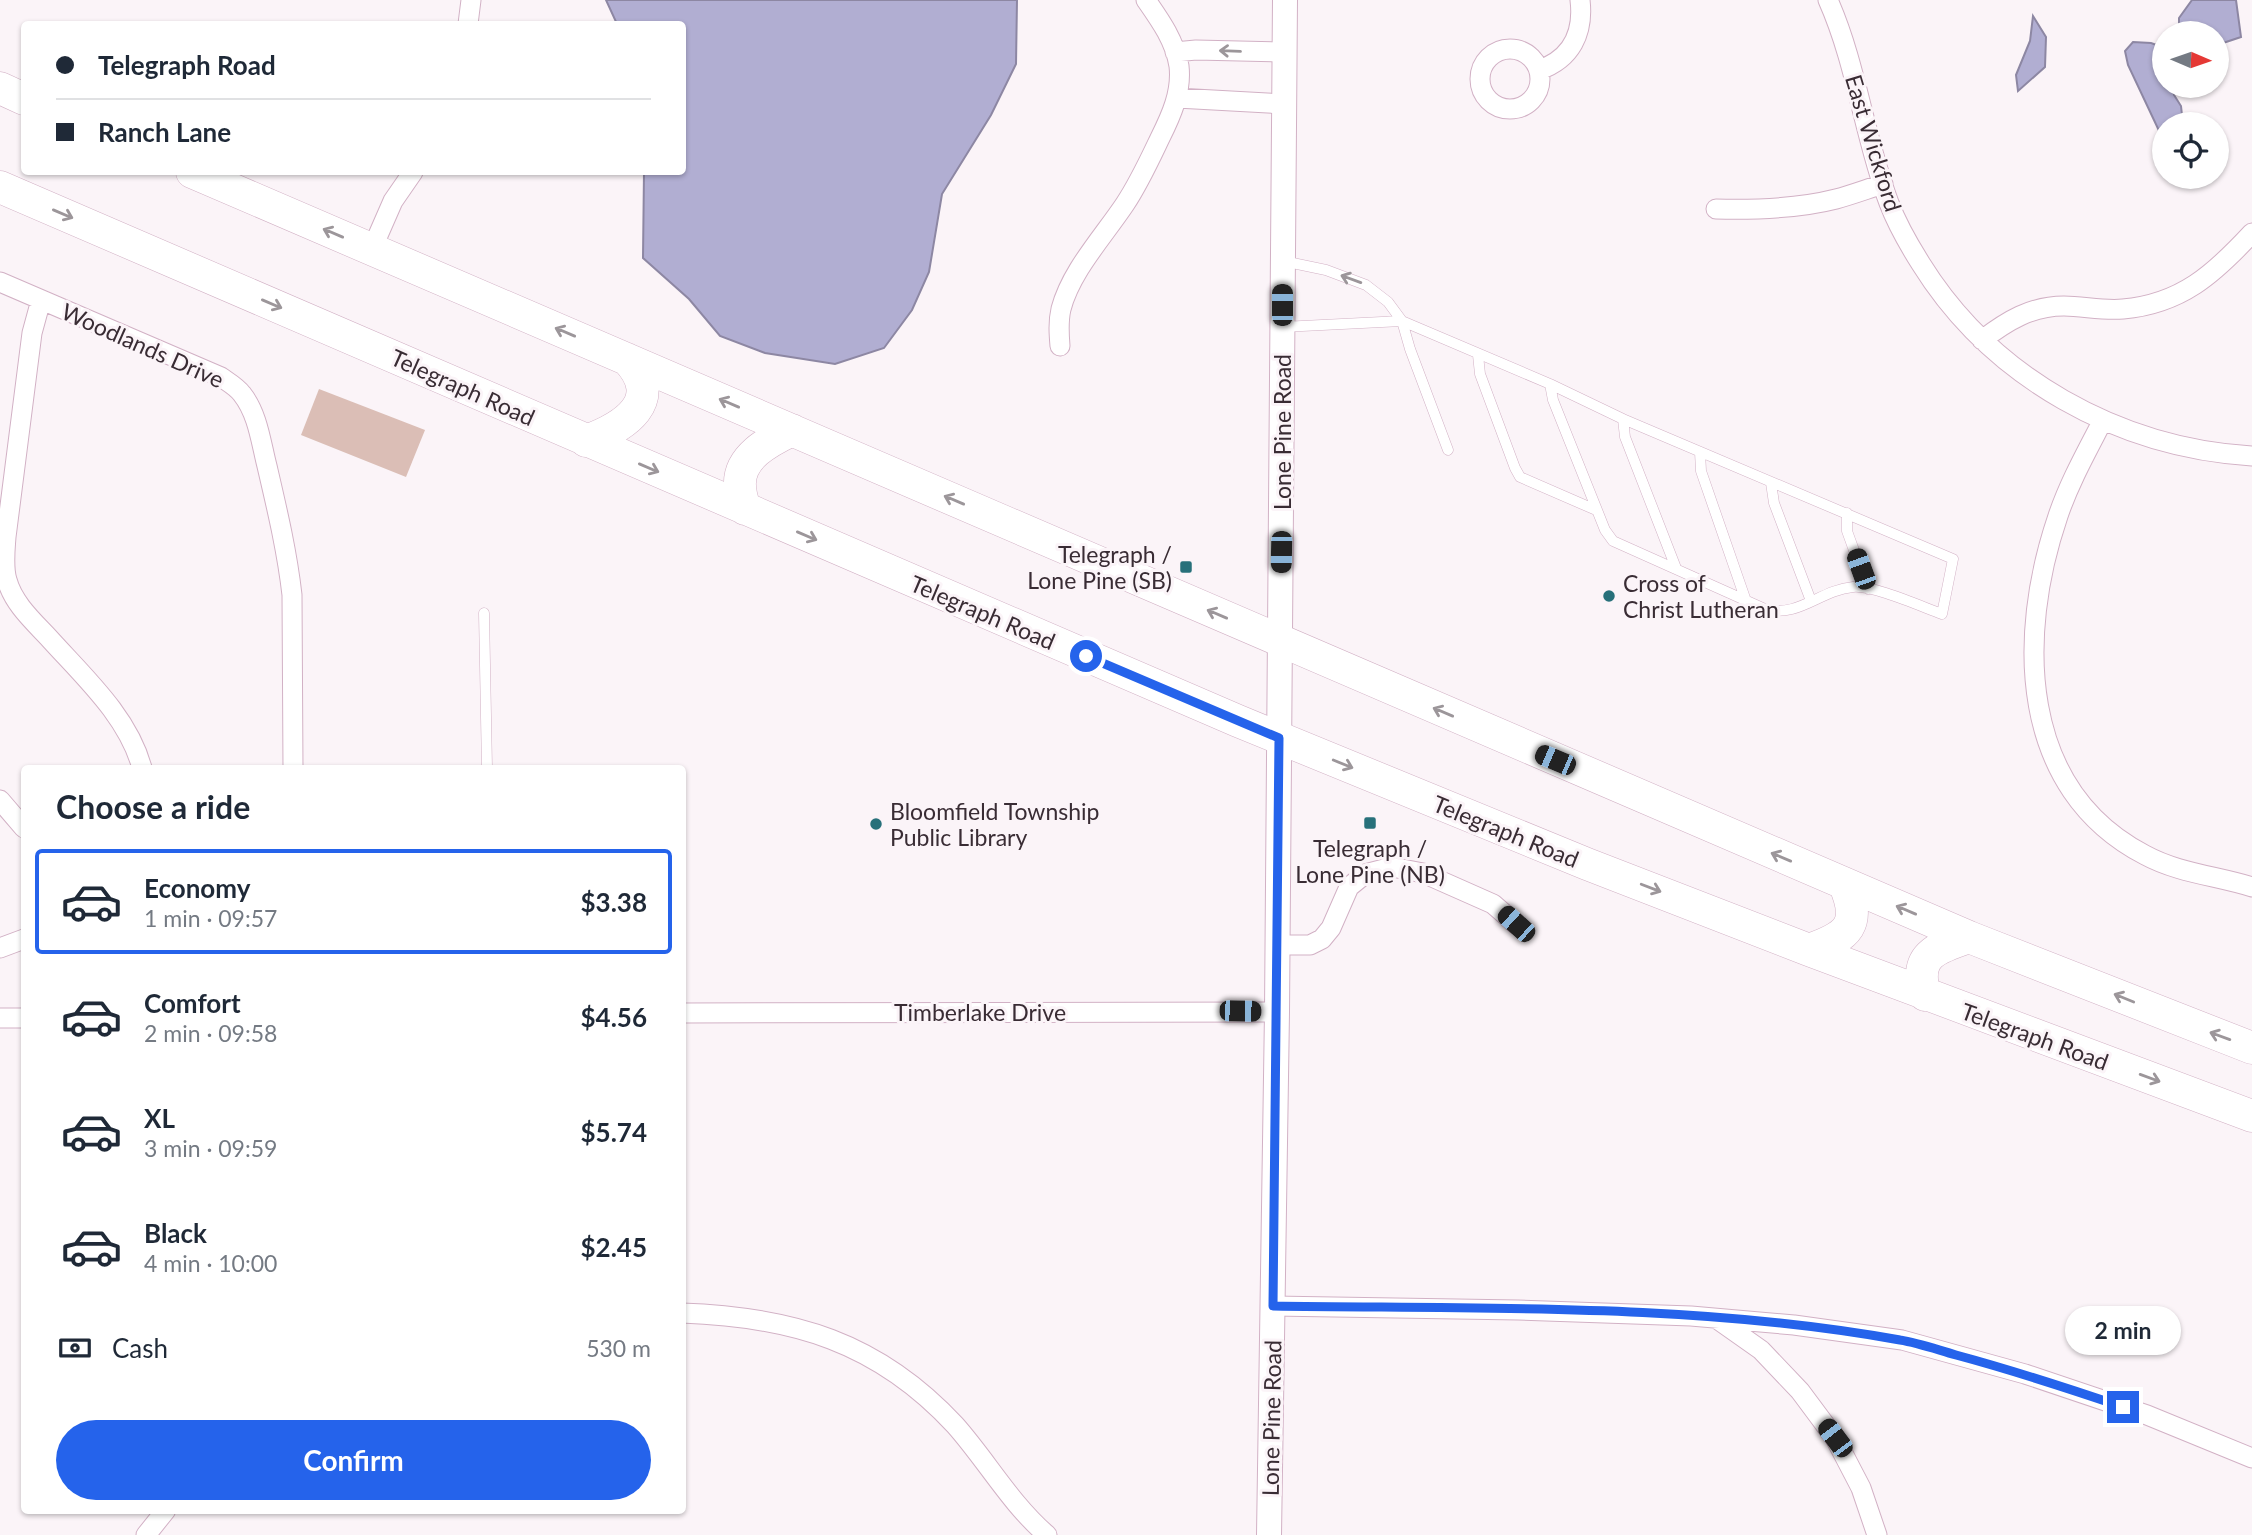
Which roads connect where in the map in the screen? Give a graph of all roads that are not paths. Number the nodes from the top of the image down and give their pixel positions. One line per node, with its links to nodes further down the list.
1 (471, 0): 6 (street)
2 (1146, 0): 7 (street)
3 (1285, 0): 8 (street, Lone Pine Road)
4 (1580, 0): 9 (street)
5 (1828, 0): 16 (street, East Wickford)
6 (468, 21)
7 (1175, 52): 8 (street, one-way to 7); 12 (street)
8 (1285, 52): 13 (street, Lone Pine Road)
9 (1539, 70)
10 (0, 88): 11 (highway)
11 (21, 98)
12 (1177, 98): 13 (street); 27 (street)
13 (1284, 104): 21 (street, Lone Pine Road)
14 (199, 175): 20 (highway, one-way to 14)
15 (410, 175): 20 (street)
16 (1883, 184): 18 (street); 26 (street, East Wickford)
17 (0, 187): 34 (highway, Telegraph Road, one-way to 34)
18 (1716, 209)
19 (2252, 233): 26 (street)
20 (372, 250): 29 (highway, one-way to 20)
21 (1283, 261): 24 (lane, one-way to 21); 25 (street, Lone Pine Road)
22 (0, 282): 23 (street, Woodlands Drive)
23 (41, 299): 49 (street); 50 (street, Woodlands Drive)
24 (1402, 321): 25 (lane); 28 (lane); 35 (lane)
25 (1282, 327): 47 (street, Lone Pine Road)
26 (1982, 340): 32 (street, East Wickford)
27 (1060, 346)
28 (1478, 355): 30 (lane); 40 (lane)
29 (628, 359): 33 (highway, one-way to 29); 34 (highway)
30 (1550, 383): 31 (lane); 40 (lane)
31 (1623, 419): 36 (lane); 42 (lane)
32 (2103, 420): 37 (street, East Wickford); 55 (street)
33 (792, 430): 39 (highway); 47 (highway, one-way to 33)
34 (586, 441): 39 (highway, Telegraph Road, one-way to 39)
35 (1448, 450)
36 (1700, 452): 38 (lane); 44 (lane)
37 (2252, 456)
38 (1770, 483): 41 (lane); 45 (lane)
39 (745, 509): 48 (highway, Telegraph Road, one-way to 48)
40 (1596, 510): 42 (lane)
41 (1847, 513): 43 (lane); 43 (lane)
42 (1676, 568): 44 (lane)
43 (1868, 589): 45 (lane)
44 (1746, 601): 45 (lane)
45 (1811, 601)
46 (484, 613): 51 (lane)
47 (1280, 641): 48 (street, Lone Pine Road); 54 (highway, one-way to 47)
48 (1279, 738): 59 (street, Lone Pine Road); 61 (highway, Telegraph Road, one-way to 61)
49 (141, 765)
50 (293, 765)
51 (486, 765)
52 (0, 800): 53 (street)
53 (21, 824)
54 (1844, 883): 57 (highway, one-way to 54); 61 (highway)
55 (2252, 887)
56 (1516, 924): 59 (street)
57 (1969, 937): 62 (highway); 67 (highway, one-way to 57)
58 (21, 940): 60 (street)
59 (1278, 946): 63 (street, Lone Pine Road)
60 (0, 948)
61 (1810, 950): 62 (highway, Telegraph Road)
62 (1925, 995): 68 (highway, Telegraph Road, one-way to 68)
63 (1278, 1012): 64 (street, Timberlake Drive); 69 (street, Lone Pine Road)
64 (686, 1013)
65 (0, 1018): 66 (street)
66 (21, 1018)
67 (2252, 1048)
68 (2252, 1116)
69 (1273, 1306): 71 (street); 76 (street, Lone Pine Road)
70 (686, 1313): 75 (street)
71 (1716, 1318): 72 (street); 77 (street)
72 (2252, 1458)
73 (163, 1514): 74 (street)
74 (146, 1535)
75 (1047, 1535)
76 (1269, 1535)
77 (1877, 1535)

